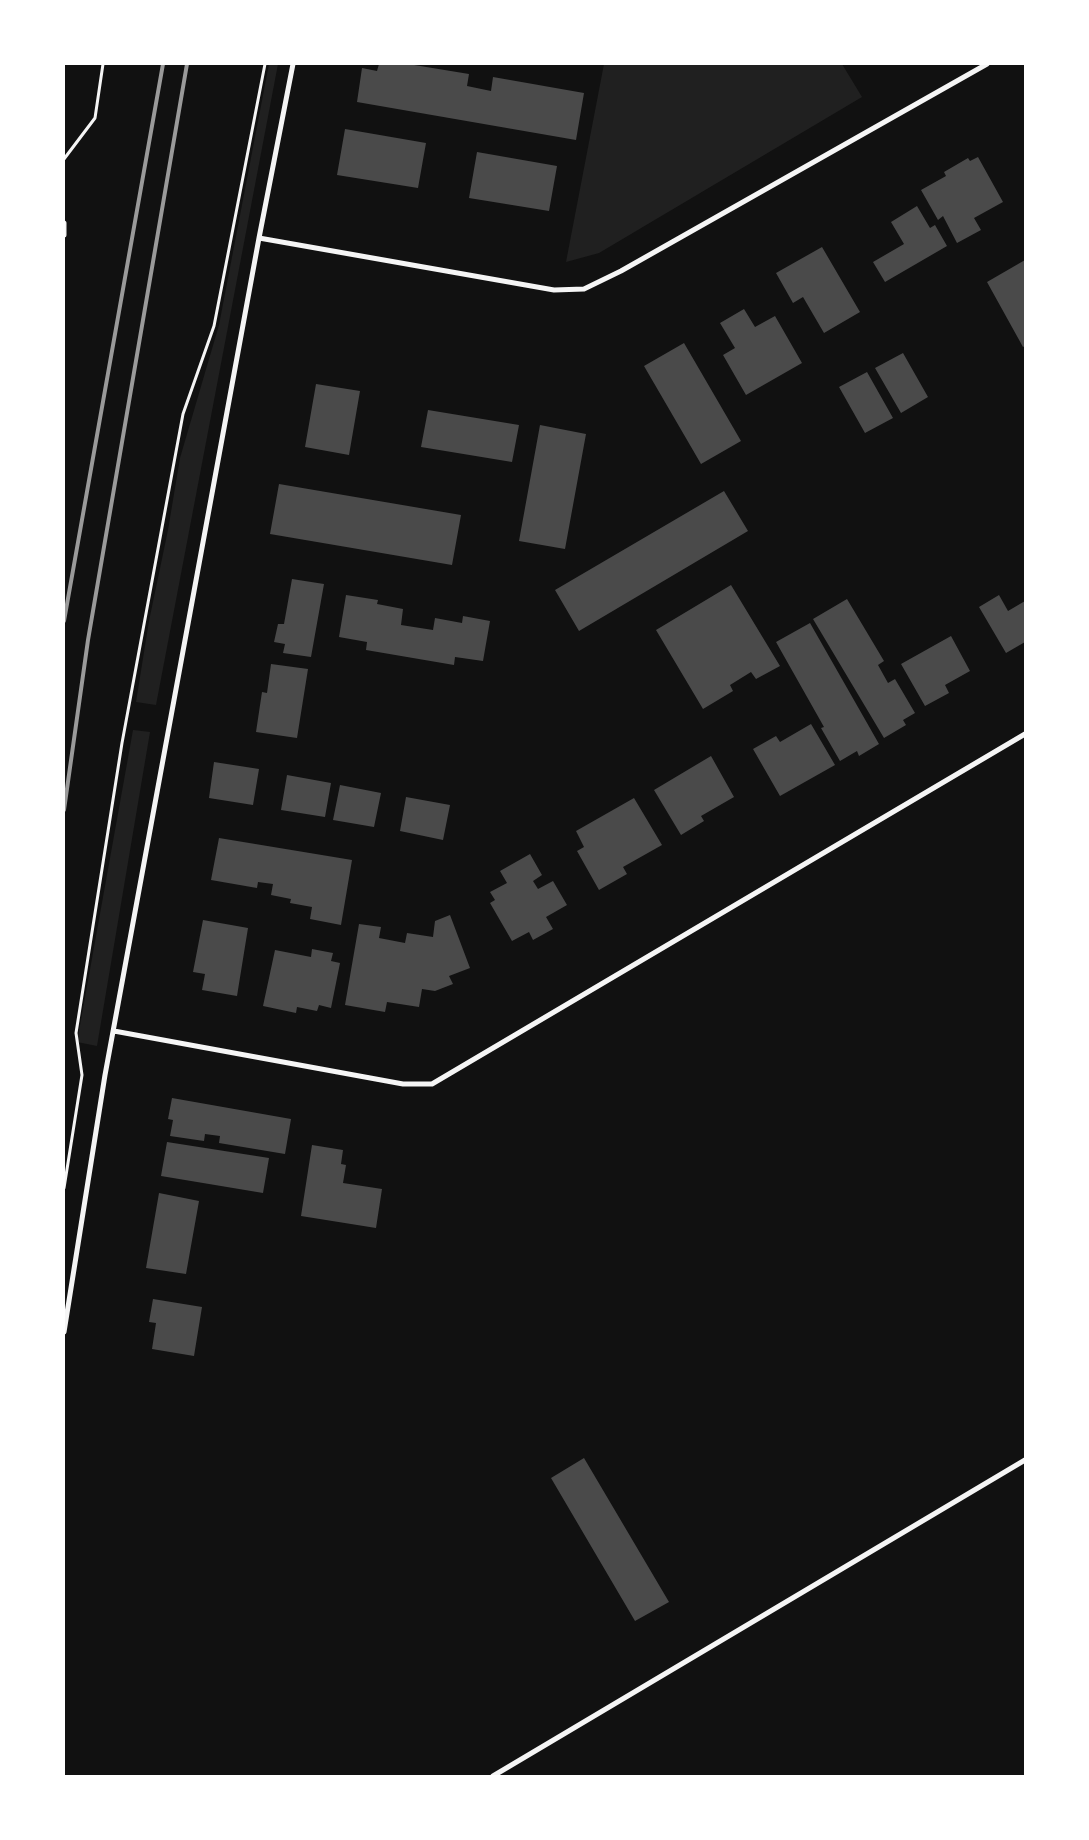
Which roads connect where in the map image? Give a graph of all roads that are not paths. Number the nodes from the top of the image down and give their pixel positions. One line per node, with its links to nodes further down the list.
1 (294, 64): 5 (street)
2 (987, 64): 5 (street)
3 (64, 223): 4 (street)
4 (64, 235)
5 (259, 238): 7 (street)
6 (1025, 734): 7 (street)
7 (114, 1031): 8 (street)
8 (64, 1332)
9 (1025, 1460): 10 (street)
10 (493, 1776)

